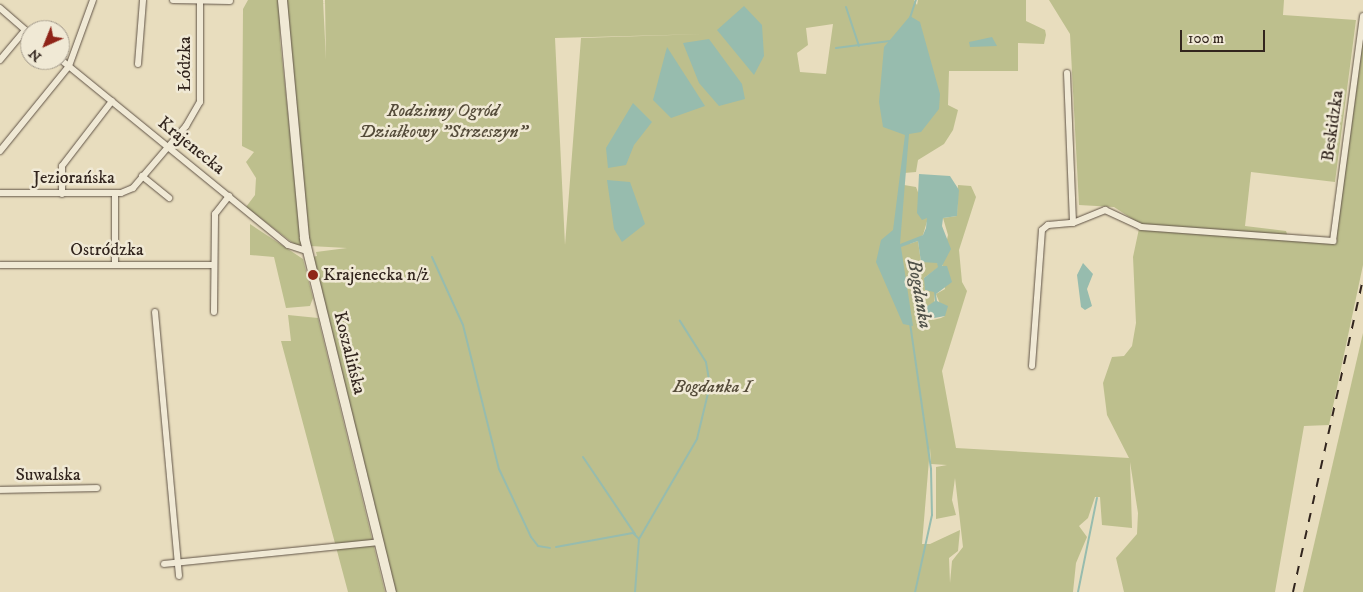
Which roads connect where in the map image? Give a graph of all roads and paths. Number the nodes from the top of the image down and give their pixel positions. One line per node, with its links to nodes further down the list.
1 (93, 0): 12 (street)
2 (143, 0): 13 (street)
3 (173, 0): 5 (street)
4 (282, 0): 27 (street, Koszalińska)
5 (200, 1): 6 (street); 18 (street, Łódzka)
6 (230, 1)
7 (0, 9): 9 (street)
8 (1363, 16): 26 (street, Beskidzka)
9 (20, 26)
10 (20, 39): 11 (street)
11 (0, 60)
12 (70, 63)
13 (138, 64)
14 (70, 67): 17 (street, Krajenecka)
15 (66, 70): 19 (street)
16 (1067, 72): 26 (street)
17 (112, 102): 18 (street, Krajenecka); 23 (street)
18 (166, 145): 20 (street, Jeziorańska); 24 (street, Krajenecka)
19 (0, 150)
20 (142, 176): 22 (street, Jeziorańska); 25 (street)
21 (0, 193): 23 (street, Jeziorańska)
22 (115, 193): 23 (street, Jeziorańska); 29 (street)
23 (62, 194)
24 (229, 196): 27 (street, Krajenecka); 30 (street)
25 (169, 198)
26 (1073, 223): 33 (street)
27 (307, 251): 36 (street, Koszalińska)
28 (0, 265): 29 (street, Ostródzka)
29 (115, 265): 30 (street, Ostródzka)
30 (214, 265): 32 (street)
31 (156, 312): 37 (street)
32 (214, 312)
33 (1032, 366)
34 (97, 488): 35 (street, Suwalska)
35 (0, 490)
36 (379, 542): 37 (street); 40 (street, Koszalińska)
37 (178, 563): 38 (street); 39 (street)
38 (164, 564)
39 (179, 576)
40 (391, 592)

